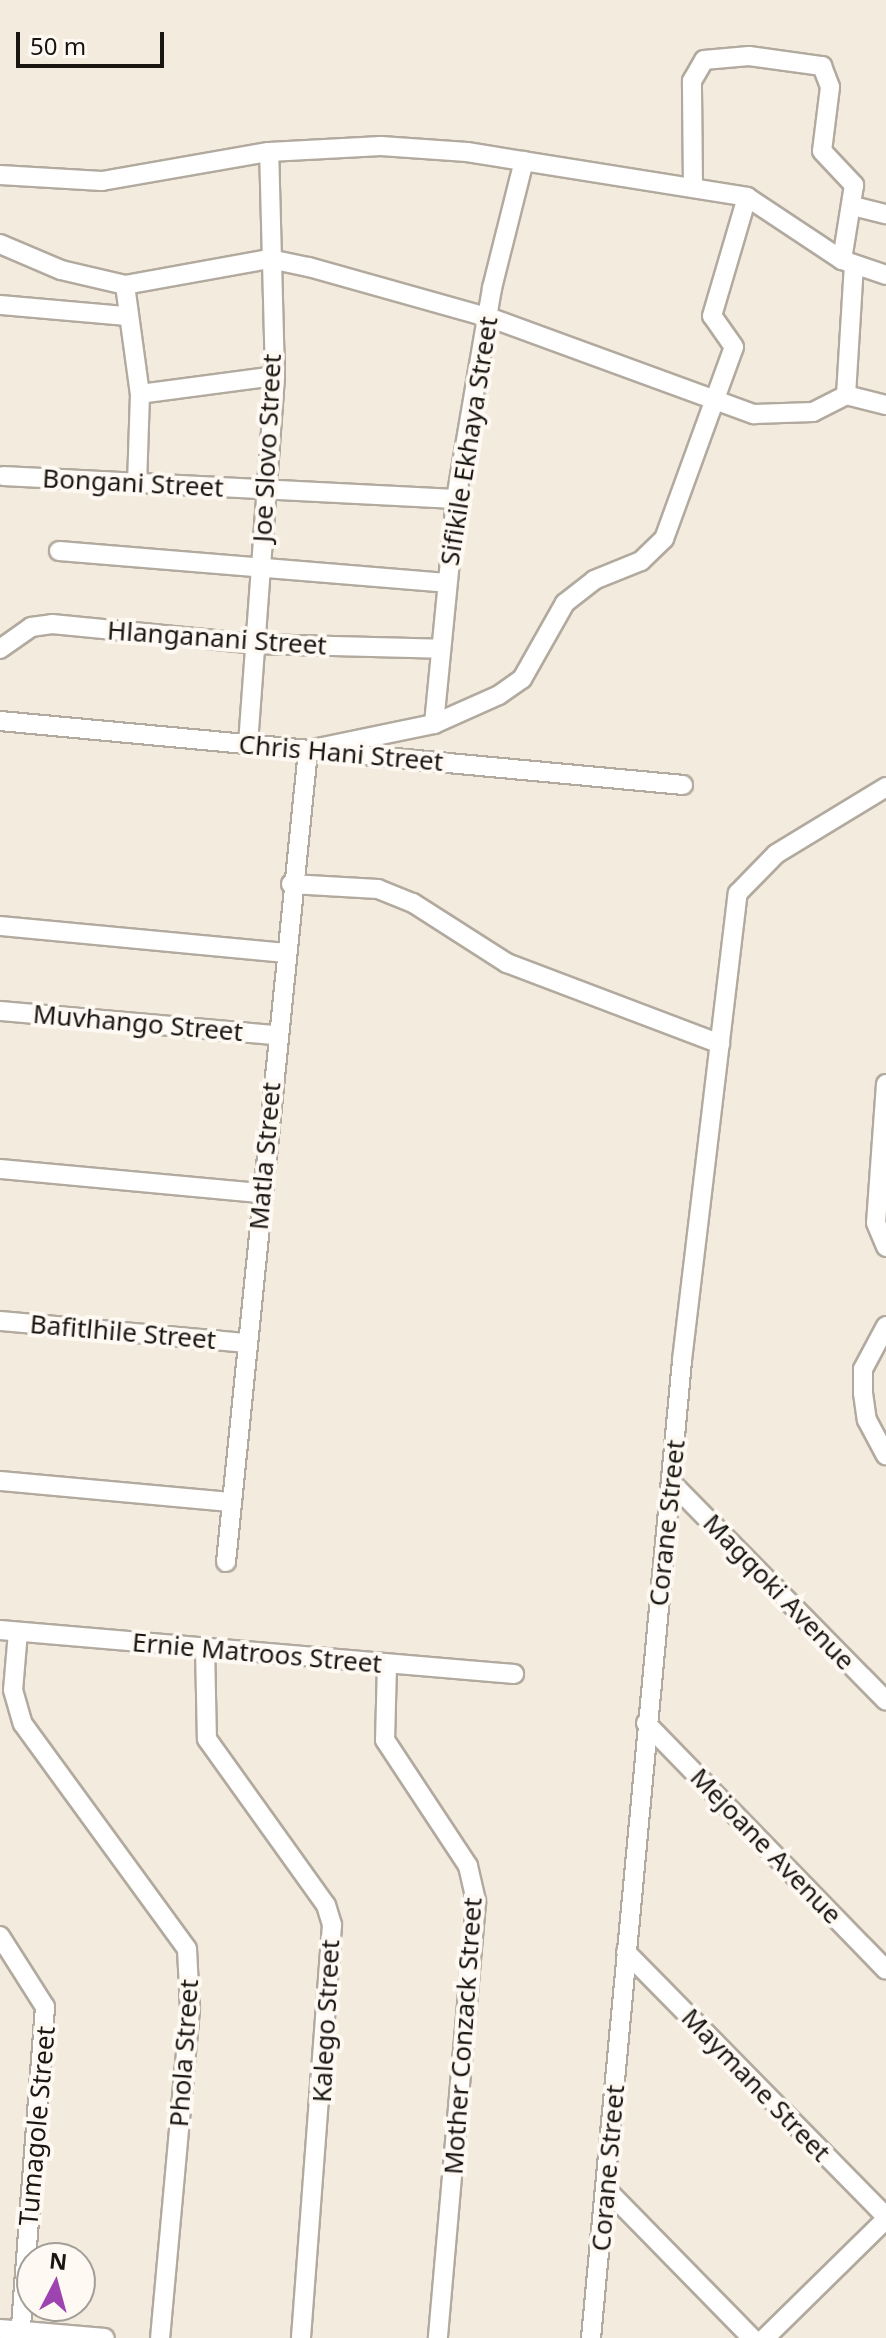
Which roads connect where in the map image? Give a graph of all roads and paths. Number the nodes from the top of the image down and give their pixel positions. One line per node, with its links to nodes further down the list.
1 (269, 152): 2 (street); 3 (street); 9 (street, Joe Slovo Street)
2 (524, 161): 4 (street); 15 (street, Sifikile Ekhaya Street)
3 (0, 175)
4 (693, 185): 5 (street); 6 (street)
5 (747, 197): 10 (street); 19 (street)
6 (853, 206): 7 (street); 10 (street)
7 (886, 214)
8 (0, 244): 12 (street)
9 (270, 259): 12 (street); 15 (street); 16 (street, Joe Slovo Street)
10 (848, 263): 11 (street); 18 (street)
11 (886, 275)
12 (125, 285): 14 (street)
13 (0, 305): 14 (street)
14 (127, 316): 17 (street)
15 (491, 318): 19 (street); 24 (street, Sifikile Ekhaya Street)
16 (275, 376): 17 (street); 23 (street, Joe Slovo Street)
17 (140, 394): 22 (street)
18 (846, 395): 19 (street); 20 (street)
19 (709, 402): 32 (street)
20 (886, 405)
21 (3, 476): 22 (street, Bongani Street)
22 (137, 483): 23 (street, Bongani Street)
23 (266, 489): 24 (street, Bongani Street); 26 (street, Joe Slovo Street)
24 (456, 499): 27 (street, Sifikile Ekhaya Street)
25 (59, 551): 26 (street)
26 (261, 569): 27 (street); 28 (street, Joe Slovo Street)
27 (447, 583): 30 (street, Sifikile Ekhaya Street)
28 (255, 644): 29 (street, Hlanganani Street); 30 (street, Hlanganani Street); 33 (street, Joe Slovo Street)
29 (0, 649)
30 (441, 649): 32 (street, Sifikile Ekhaya Street)
31 (0, 721): 33 (street, Chris Hani Street)
32 (434, 724): 34 (street)
33 (248, 744): 34 (street, Chris Hani Street)
34 (308, 750): 35 (street, Chris Hani Street); 37 (street, Matla Street)
35 (683, 785)
36 (886, 787): 42 (street, Corane Street)
37 (291, 884): 39 (street, Matla Street); 42 (street)
38 (0, 926): 39 (street)
39 (285, 953): 41 (street, Matla Street)
40 (0, 1011): 41 (street, Muvhango Street)
41 (276, 1035): 45 (street, Matla Street)
42 (720, 1044): 52 (street, Corane Street)
43 (886, 1084): 46 (street)
44 (0, 1169): 45 (street)
45 (261, 1193): 49 (street, Matla Street)
46 (886, 1247)
47 (0, 1321): 49 (street, Bafitlhile Street)
48 (886, 1326): 50 (street)
49 (247, 1343): 53 (street, Matla Street)
50 (886, 1455)
51 (0, 1481): 53 (street)
52 (672, 1483): 59 (street, Magqoki Avenue); 60 (street, Corane Street)
53 (232, 1502): 54 (street, Matla Street)
54 (226, 1562)
55 (9, 1631): 56 (street, Ernie Matroos Street); 69 (street, Phola Street)
56 (205, 1647): 57 (street, Ernie Matroos Street); 70 (street, Kalego Street)
57 (387, 1665): 58 (street, Ernie Matroos Street); 71 (street, Mother Conzack Street)
58 (514, 1674)
59 (886, 1701)
60 (646, 1723): 62 (street, Corane Street); 63 (street, Mejoane Avenue)
61 (0, 1936): 67 (street, Tumagole Street)
62 (626, 1952): 64 (street, Corane Street); 65 (street, Maymane Street)
63 (886, 1970)
64 (607, 2190): 72 (street, Corane Street); 73 (street)
65 (886, 2218): 74 (street)
66 (0, 2329): 67 (street)
67 (20, 2334): 68 (street)
68 (105, 2338)
69 (160, 2338)
70 (301, 2338)
71 (438, 2338)
72 (591, 2338)
73 (752, 2338)
74 (765, 2338)

